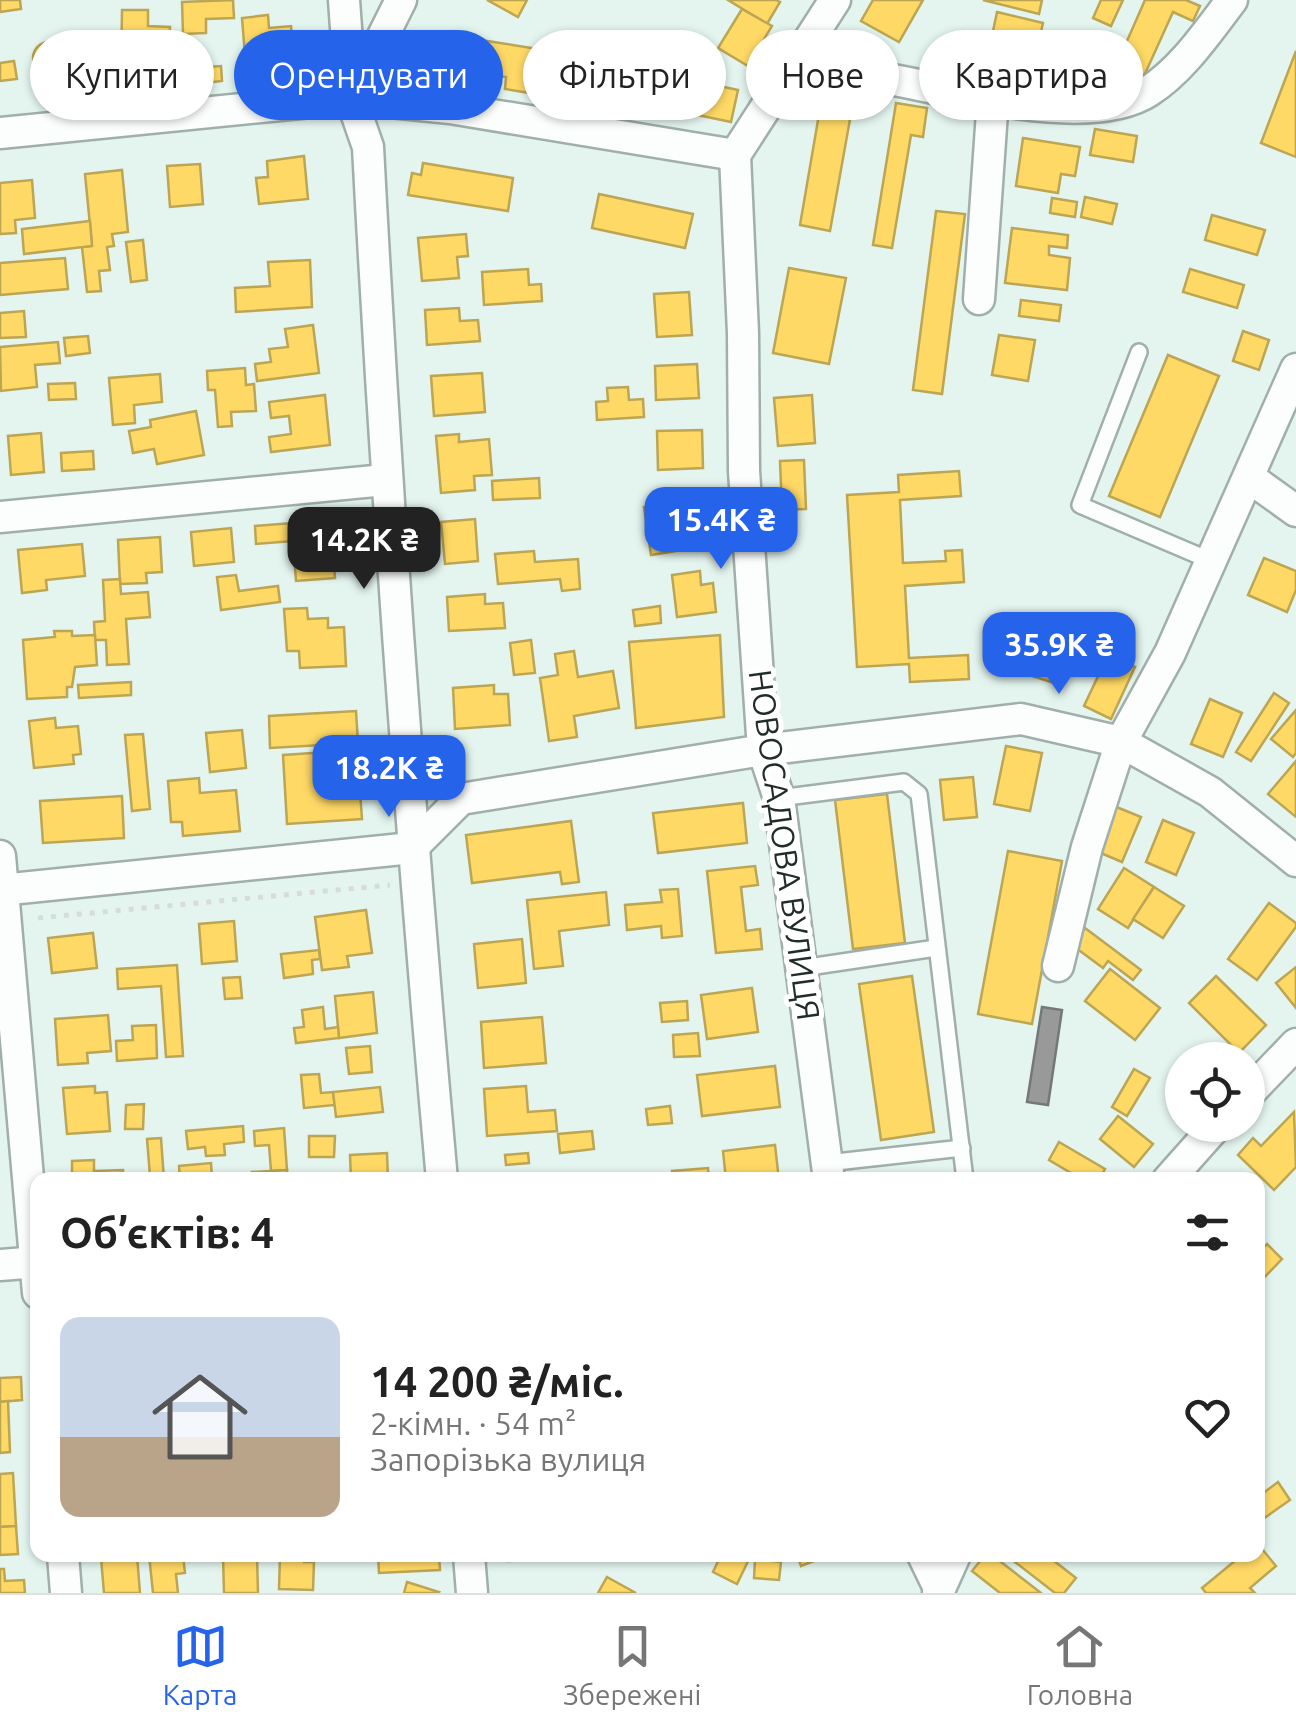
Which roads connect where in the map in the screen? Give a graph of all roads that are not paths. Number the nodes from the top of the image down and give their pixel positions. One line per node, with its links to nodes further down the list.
1 (344, 0): 5 (street)
2 (401, 0): 6 (street)
3 (835, 0): 7 (street)
4 (1232, 0): 8 (street)
5 (346, 30)
6 (386, 30)
7 (816, 30)
8 (1143, 94)
9 (234, 110): 14 (street)
10 (503, 117): 15 (street)
11 (359, 120): 20 (street)
12 (758, 120): 15 (street)
13 (991, 120): 16 (street)
14 (0, 133)
15 (734, 156): 25 (street, НОВОСАДОВА ВУЛИЦЯ)
16 (978, 298)
17 (1140, 352): 23 (lane)
18 (1296, 368): 19 (street)
19 (1250, 478): 21 (street); 23 (street)
20 (386, 480): 22 (street); 27 (street)
21 (1296, 511)
22 (0, 517)
23 (1209, 560): 24 (street)
24 (1122, 742): 25 (street); 29 (street); 32 (street)
25 (763, 750): 26 (street, НОВОСАДОВА ВУЛИЦЯ); 27 (street)
26 (779, 798): 31 (lane); 33 (street, НОВОСАДОВА ВУЛИЦЯ)
27 (412, 848): 30 (street); 38 (street)
28 (0, 856): 30 (street)
29 (1296, 861)
30 (1, 890): 42 (street)
31 (936, 948): 33 (lane); 37 (lane)
32 (1058, 966)
33 (802, 968): 39 (street, НОВОСАДОВА ВУЛИЦЯ)
34 (1296, 1044): 35 (street)
35 (1265, 1076)
36 (1202, 1142): 41 (street)
37 (962, 1148): 39 (lane); 40 (lane)
38 (441, 1172)
39 (828, 1172)
40 (965, 1172)
41 (1175, 1172)
42 (30, 1204)
43 (0, 1264): 44 (street)
44 (30, 1271)
45 (64, 1562): 50 (street)
46 (470, 1562): 51 (street)
47 (926, 1562): 49 (street)
48 (952, 1562): 49 (street)
49 (938, 1591)
50 (66, 1593)
51 (472, 1593)

